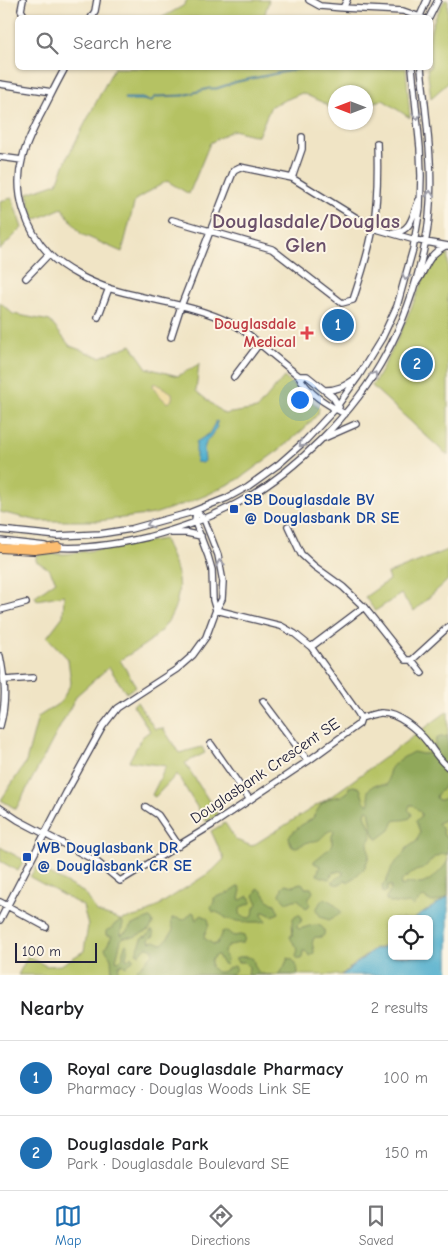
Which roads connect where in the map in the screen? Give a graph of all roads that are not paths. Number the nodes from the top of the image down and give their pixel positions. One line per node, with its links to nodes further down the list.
1 (23, 0): 8 (street)
2 (97, 0): 9 (street)
3 (309, 0): 7 (street)
4 (347, 0): 7 (street)
5 (427, 0): 11 (street)
6 (438, 0): 12 (street)
7 (343, 8): 10 (street)
8 (24, 15)
9 (93, 15)
10 (415, 15)
11 (422, 15)
12 (430, 15)
13 (64, 70): 17 (street)
14 (412, 70): 23 (street, one-way to 23)
15 (421, 70): 29 (street, one-way to 15)
16 (0, 84): 17 (street)
17 (52, 92): 21 (street)
18 (302, 137): 22 (street)
19 (377, 143): 25 (street)
20 (0, 158): 21 (street)
21 (22, 160): 31 (street)
22 (292, 178): 25 (street); 26 (street)
23 (420, 196): 27 (street); 28 (street)
24 (172, 220): 26 (street)
25 (373, 228): 26 (street); 27 (street)
26 (210, 231): 35 (street)
27 (393, 234): 28 (street)
28 (415, 240): 29 (street); 41 (street, one-way to 41)
29 (425, 242): 30 (street); 33 (street)
30 (447, 246): 33 (street)
31 (49, 254): 32 (street); 34 (street)
32 (26, 278)
33 (415, 285): 44 (street, one-way to 33)
34 (109, 288): 35 (street); 36 (street)
35 (181, 306): 37 (street); 38 (street)
36 (98, 317)
37 (171, 337)
38 (260, 344): 39 (street); 40 (street)
39 (299, 376): 42 (street); 43 (street)
40 (234, 377)
41 (358, 377): 42 (street); 43 (street)
42 (325, 390): 43 (street)
43 (337, 407): 44 (street); 47 (street, one-way to 47)
44 (345, 414): 46 (street)
45 (356, 424): 46 (street)
46 (320, 440): 48 (street)
47 (196, 511): 48 (street); 49 (street); 51 (street, one-way to 51)
48 (204, 519): 49 (street); 60 (street, one-way to 48)
49 (195, 522): 52 (street); 53 (street)
50 (288, 526): 58 (street)
51 (0, 530)
52 (164, 533): 53 (street); 56 (street)
53 (201, 536): 60 (street)
54 (0, 541): 56 (street)
55 (0, 548): 56 (highway)
56 (58, 548)
57 (26, 603): 59 (street)
58 (364, 607): 62 (street); 64 (street)
59 (0, 610)
60 (216, 610): 62 (street, Douglasbank Crescent SE); 77 (street)
61 (448, 627): 64 (street)
62 (311, 647): 69 (street, Douglasbank Crescent SE)
63 (0, 656): 67 (street)
64 (412, 660): 65 (street)
65 (422, 673)
66 (33, 678): 67 (street)
67 (5, 680): 70 (street)
68 (263, 701): 72 (street)
69 (361, 718): 72 (street, Douglasbank Crescent SE); 73 (street)
70 (0, 726)
71 (211, 744): 74 (street)
72 (308, 761): 74 (street, Douglasbank Crescent SE)
73 (448, 766)
74 (250, 800): 78 (street, Douglasbank Crescent SE)
75 (146, 807): 78 (street)
76 (0, 808): 77 (street)
77 (45, 834): 78 (street, Douglasbank Crescent SE); 80 (street)
78 (178, 846)
79 (0, 902): 80 (street)
80 (8, 906): 81 (street); 82 (street)
81 (0, 920)
82 (46, 928)

